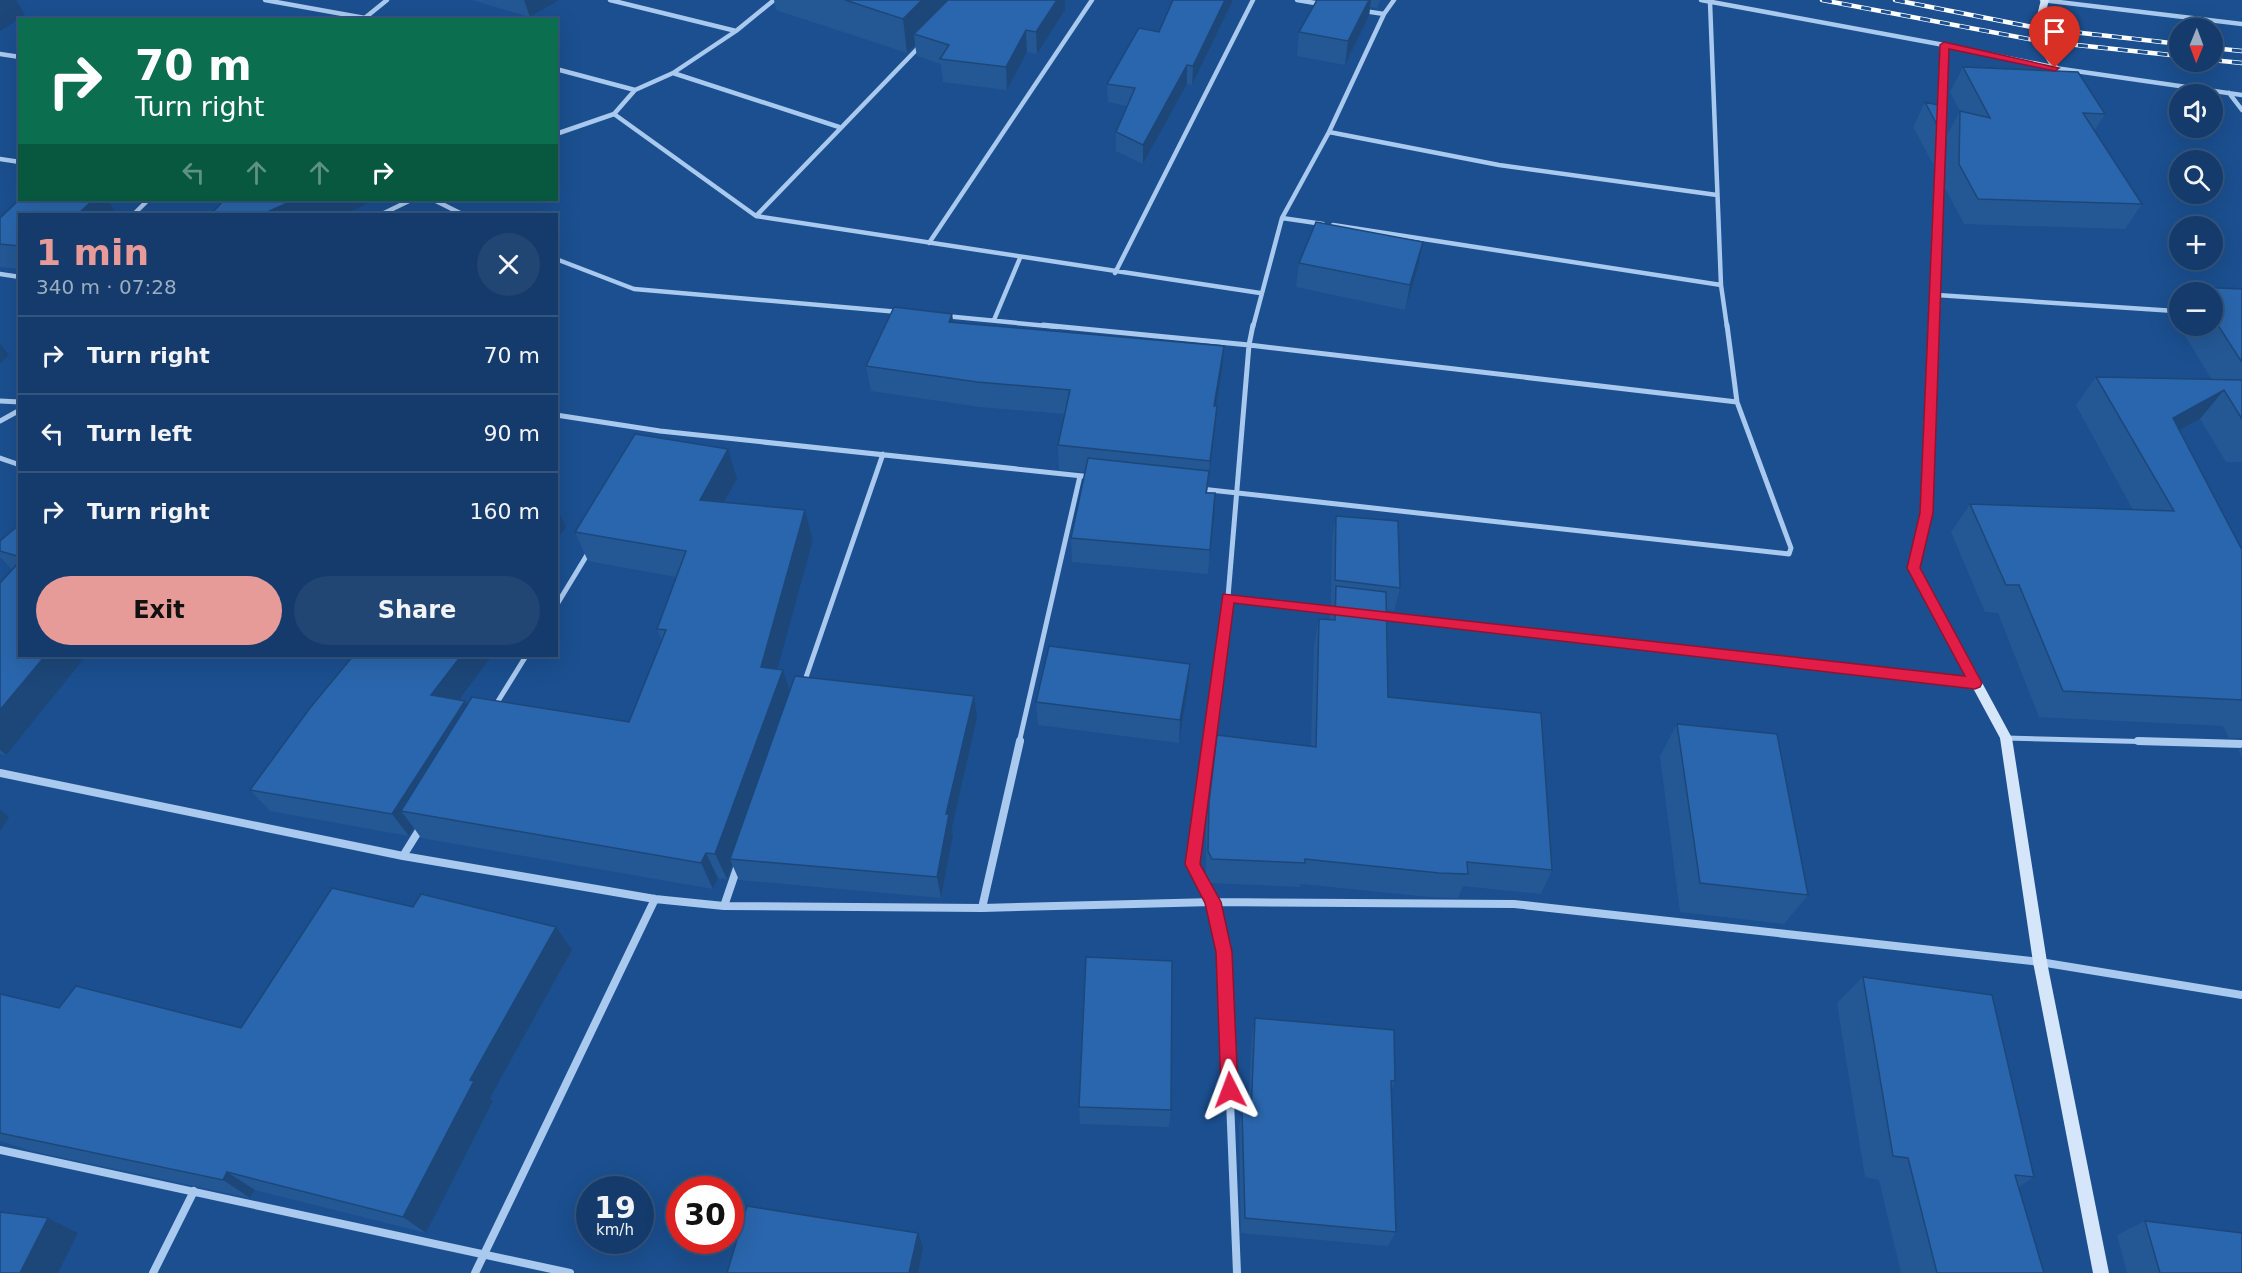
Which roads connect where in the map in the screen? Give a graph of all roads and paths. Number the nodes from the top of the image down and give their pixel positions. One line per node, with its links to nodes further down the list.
1 (265, 0): 15 (street)
2 (387, 0): 15 (street)
3 (610, 0): 17 (street)
4 (774, 0): 17 (street)
5 (1092, 0): 44 (street)
6 (1254, 0): 47 (street)
7 (1297, 0): 12 (street)
8 (1394, 0): 14 (street)
9 (1701, 0): 11 (street)
10 (2044, 0): 16 (street); 22 (street)
11 (1710, 2): 19 (street); 35 (street)
12 (1330, 5)
13 (1362, 10): 14 (street)
14 (1384, 14): 31 (street)
15 (365, 18)
16 (2242, 24)
17 (736, 31): 24 (street)
18 (927, 40): 30 (street)
19 (1944, 45): 22 (street); 52 (street)
20 (0, 54): 21 (street)
21 (18, 57)
22 (2055, 68): 26 (street)
23 (558, 70): 25 (street)
24 (673, 73): 25 (street); 30 (street)
25 (635, 90): 29 (street)
26 (2229, 93): 27 (street); 28 (street)
27 (2242, 94)
28 (2242, 110)
29 (614, 114): 32 (street); 42 (street)
30 (839, 127): 42 (street)
31 (1329, 132): 35 (street); 43 (street)
32 (558, 133)
33 (0, 159): 34 (street)
34 (18, 162)
35 (1717, 195): 50 (street)
36 (147, 201): 39 (street)
37 (409, 201): 40 (street)
38 (436, 201): 41 (street)
39 (135, 213)
40 (384, 213)
41 (460, 213)
42 (756, 216): 44 (street)
43 (1282, 218): 50 (street); 51 (street)
44 (929, 243): 45 (street)
45 (1020, 258): 47 (street); 56 (street)
46 (558, 260): 54 (street)
47 (1115, 273): 51 (street)
48 (0, 274): 49 (street)
49 (18, 277)
50 (1721, 285): 60 (street)
51 (1260, 293): 57 (street)
52 (1937, 296): 53 (street); 79 (street)
53 (2169, 311)
54 (901, 312)
55 (936, 315): 56 (street)
56 (994, 320): 57 (street)
57 (1249, 345): 60 (street); 72 (street)
58 (0, 401): 59 (street)
59 (18, 402)
60 (1737, 402): 72 (street)
61 (18, 411): 63 (street)
62 (558, 415): 64 (street)
63 (0, 421)
64 (660, 431): 65 (street); 66 (street)
65 (654, 442)
66 (883, 454): 69 (street); 80 (street)
67 (0, 458): 68 (street)
68 (18, 464)
69 (1080, 476): 70 (street); 91 (street)
70 (1102, 478)
71 (1191, 488): 72 (street)
72 (1235, 493): 74 (street)
73 (593, 544): 75 (street)
74 (1228, 597): 76 (street); 89 (street)
75 (558, 603)
76 (1347, 611)
77 (1370, 614): 79 (street)
78 (525, 657): 81 (street)
79 (1975, 683): 82 (street)
80 (800, 693)
81 (489, 716)
82 (2006, 738): 83 (street); 92 (street)
83 (2242, 744)
84 (0, 773): 86 (street)
85 (428, 816): 86 (street)
86 (403, 856): 88 (street)
87 (740, 861): 90 (street)
88 (656, 899): 90 (street); 96 (street)
89 (1213, 902): 91 (street); 92 (street); 100 (street)
90 (724, 906): 91 (street)
91 (982, 908)
92 (2040, 962): 93 (street); 101 (street)
93 (2242, 995)
94 (0, 1150): 95 (street)
95 (194, 1191): 96 (street); 97 (street)
96 (483, 1255): 98 (street); 99 (street)
97 (153, 1273)
98 (474, 1273)
99 (570, 1273)
100 (1237, 1273)
101 (2102, 1273)

